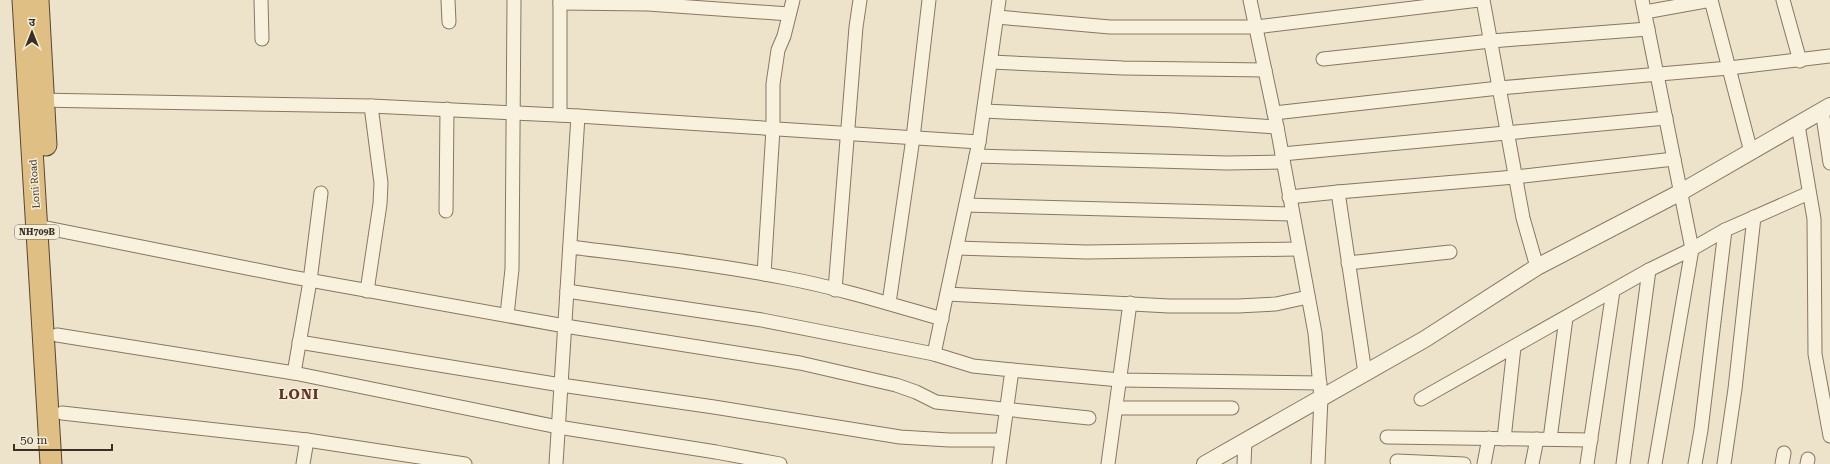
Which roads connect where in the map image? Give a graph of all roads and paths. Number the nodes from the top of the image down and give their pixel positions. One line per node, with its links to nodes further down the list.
1 (23, 0): 33 (highway, Loni Road / NH709B)
2 (38, 0): 33 (highway, Loni Road / NH709B)
3 (261, 0): 23 (street)
4 (448, 0): 20 (street)
5 (514, 0): 38 (street)
6 (793, 0): 18 (street)
7 (860, 0): 47 (street)
8 (929, 0): 48 (street)
9 (999, 0): 19 (street)
10 (1250, 0): 21 (street)
11 (1479, 0): 21 (street)
12 (1483, 0): 24 (street)
13 (1711, 0): 17 (street); 29 (street)
14 (1783, 0): 27 (street)
15 (560, 1): 16 (street); 40 (street)
16 (667, 3): 18 (street)
17 (1643, 6): 22 (street)
18 (789, 14): 45 (street)
19 (997, 17): 21 (street); 28 (street)
20 (449, 22)
21 (1256, 27): 30 (street)
22 (1648, 29): 24 (street); 31 (street)
23 (262, 39)
24 (1491, 41): 26 (street); 32 (street)
25 (1830, 56): 27 (street)
26 (1323, 58)
27 (1800, 61): 29 (street)
28 (991, 62): 30 (street); 37 (street)
29 (1728, 68): 31 (street); 50 (street)
30 (1265, 70): 39 (street)
31 (1657, 75): 32 (street); 42 (street)
32 (1499, 88): 39 (street); 46 (street)
33 (36, 100): 34 (street); 65 (highway, Loni Road / NH709B)
34 (371, 106): 36 (street); 78 (street)
35 (1826, 108): 43 (street); 54 (street)
36 (447, 109): 38 (street); 62 (street)
37 (984, 111): 44 (street); 49 (street)
38 (513, 113): 40 (street); 85 (street)
39 (1274, 113): 44 (street)
40 (560, 115): 41 (street)
41 (578, 116): 45 (street); 67 (street)
42 (1666, 118): 46 (street); 53 (street)
43 (1798, 125): 50 (street); 59 (street)
44 (1277, 127): 52 (street)
45 (773, 129): 47 (street); 75 (street)
46 (1507, 132): 52 (street); 55 (street)
47 (849, 134): 48 (street); 77 (street)
48 (913, 138): 49 (street); 83 (street)
49 (979, 142): 51 (street)
50 (1751, 152): 57 (street)
51 (976, 156): 52 (street); 61 (street)
52 (1283, 158): 60 (street)
53 (1674, 159): 55 (street); 57 (street)
54 (1830, 163)
55 (1515, 177): 56 (street); 73 (street)
56 (1338, 192): 60 (street); 72 (street)
57 (1681, 192): 70 (street); 73 (street)
58 (321, 193): 76 (street)
59 (1809, 193): 64 (street); 106 (street)
60 (1290, 197): 63 (street)
61 (966, 204): 63 (street); 68 (street)
62 (446, 211)
63 (1292, 214): 69 (street)
64 (1754, 217): 66 (street); 134 (street)
65 (44, 227): 76 (street); 89 (highway, Loni Road / NH709B); 116 (highway, Loni Road / NH709B)
66 (1725, 230): 70 (street); 133 (street)
67 (570, 247): 75 (street); 80 (street)
68 (957, 248): 69 (street); 81 (street)
69 (1298, 249): 82 (street)
70 (1692, 249): 74 (street); 132 (street)
71 (1450, 252): 72 (street)
72 (1348, 263): 95 (street)
73 (1537, 268): 95 (street)
74 (1649, 270): 79 (street); 131 (street)
75 (764, 274): 77 (street)
76 (310, 281): 78 (street); 90 (street)
77 (835, 290): 83 (street)
78 (367, 291): 85 (street)
79 (1613, 291): 87 (street); 113 (street)
80 (567, 292): 88 (street); 92 (street)
81 (947, 294): 84 (street); 86 (street)
82 (1308, 297): 84 (street); 98 (street)
83 (889, 303): 86 (street)
84 (1130, 303): 96 (street)
85 (506, 316): 88 (street)
86 (942, 318): 92 (street)
87 (1566, 318): 91 (street); 110 (street)
88 (565, 326): 97 (street); 102 (street)
89 (57, 335): 94 (street); 103 (highway, Loni Road / NH709B)
90 (299, 342): 94 (street); 97 (street)
91 (1514, 347): 99 (street); 109 (street)
92 (934, 354): 93 (street)
93 (1012, 370): 96 (street); 102 (street)
94 (294, 373): 105 (street)
95 (1365, 373): 98 (street)
96 (1120, 380): 98 (street); 100 (street)
97 (561, 385): 105 (street); 112 (street)
98 (1321, 391): 114 (street); 126 (street)
99 (1421, 399)
100 (1117, 408): 101 (street); 123 (street)
101 (1232, 408)
102 (1006, 409): 104 (street); 112 (street)
103 (62, 413): 111 (street); 117 (highway, Loni Road / NH709B)
104 (1090, 418)
105 (558, 427): 120 (street); 121 (street)
106 (1830, 436)
107 (1387, 437): 108 (street)
108 (1489, 438): 109 (street); 128 (street)
109 (1504, 439): 110 (street)
110 (1543, 439): 113 (street); 129 (street)
111 (307, 440): 118 (street); 119 (street)
112 (1002, 440): 122 (street)
113 (1592, 440): 130 (street)
114 (1245, 441): 124 (street); 125 (street)
115 (1397, 461): 127 (street)
116 (51, 464)
117 (65, 464)
118 (303, 464)
119 (465, 464)
120 (556, 464)
121 (780, 464)
122 (999, 464)
123 (1108, 464)
124 (1205, 464)
125 (1244, 464)
126 (1318, 464)
127 (1464, 464)
128 (1484, 464)
129 (1532, 464)
130 (1587, 464)
131 (1623, 464)
132 (1655, 464)
133 (1695, 464)
134 (1724, 464)

